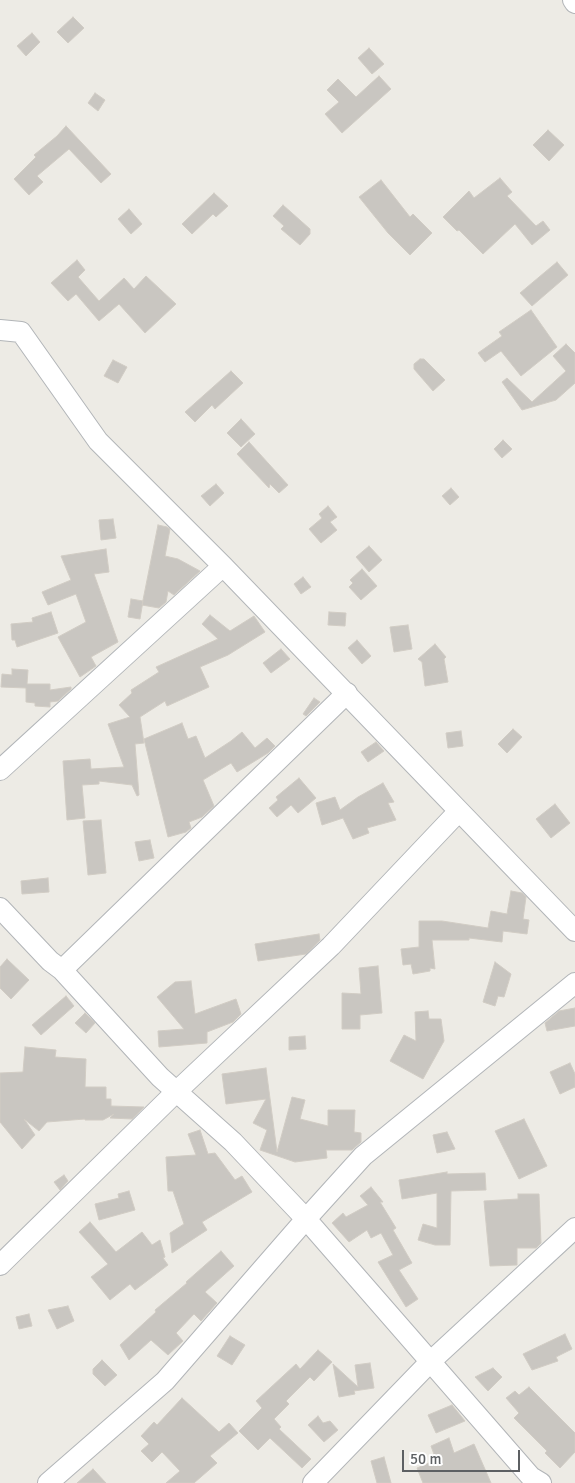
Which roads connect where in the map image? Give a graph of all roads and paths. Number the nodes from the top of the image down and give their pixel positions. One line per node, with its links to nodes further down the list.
1 (0, 330): 2 (street)
2 (223, 566): 3 (street); 4 (street)
3 (347, 693): 5 (street); 8 (street)
4 (0, 770)
5 (459, 811): 7 (street); 10 (street)
6 (0, 908): 8 (street)
7 (575, 931)
8 (62, 970): 10 (street)
9 (575, 983): 11 (street)
10 (176, 1092): 11 (street); 13 (street)
11 (306, 1219): 14 (street); 15 (street)
12 (575, 1228): 14 (street)
13 (0, 1265)
14 (430, 1362): 16 (street); 17 (street)
15 (48, 1483)
16 (313, 1483)
17 (541, 1483)

